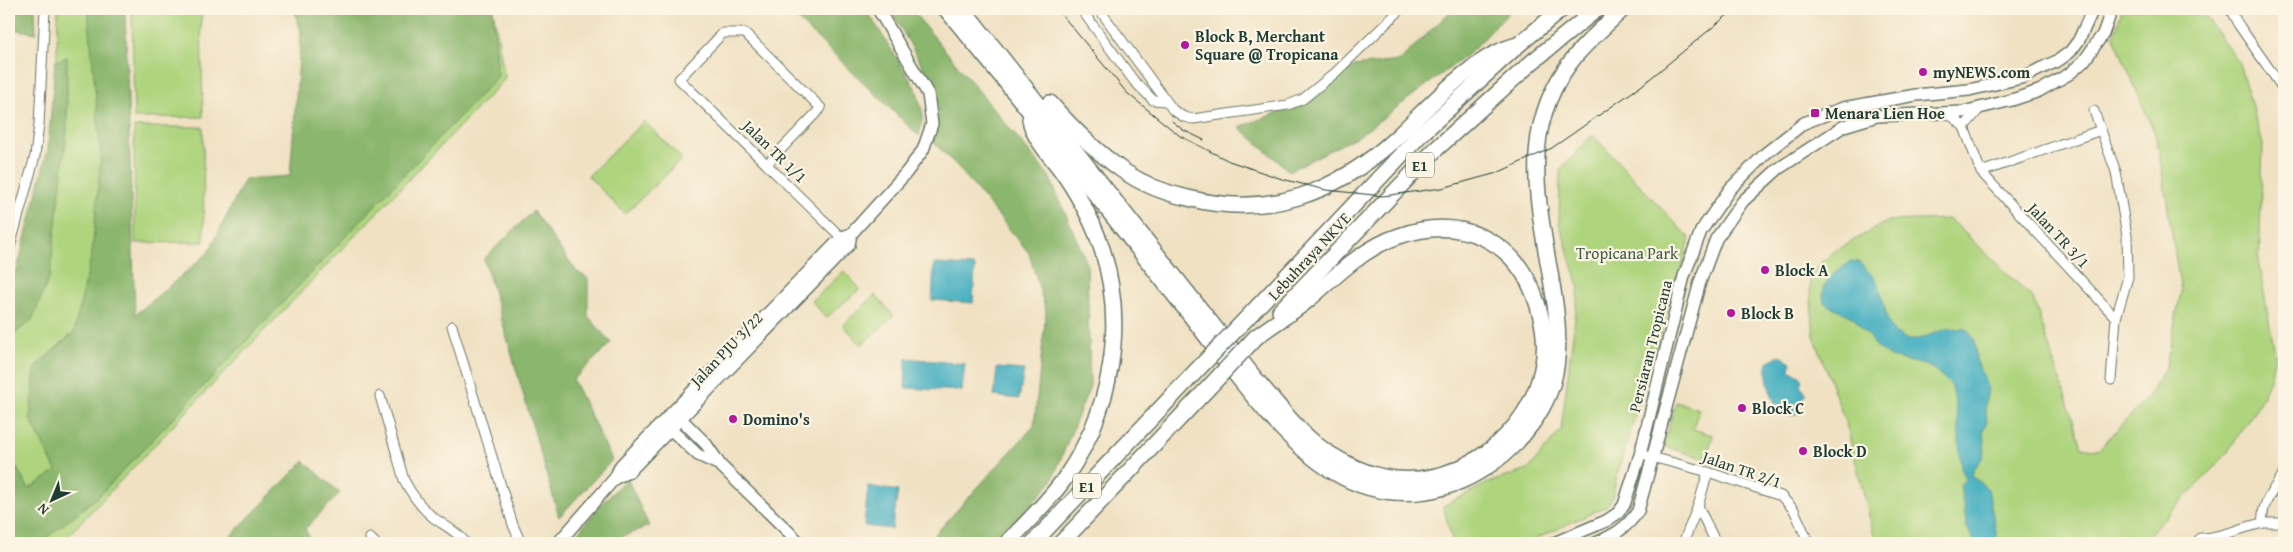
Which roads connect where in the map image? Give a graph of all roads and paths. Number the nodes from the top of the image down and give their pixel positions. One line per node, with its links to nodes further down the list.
1 (45, 9): 29 (street)
2 (878, 9): 28 (main road, Jalan PJU 3/22)
3 (946, 9): 21 (highway)
4 (963, 9): 18 (highway)
5 (1081, 9): 19 (street)
6 (1099, 9): 19 (street)
7 (1401, 9): 19 (street)
8 (1562, 9): 16 (highway, Lebuhraya NKVE / E1)
9 (1597, 9): 32 (highway, Lebuhraya NKVE / E1)
10 (1623, 9): 21 (highway)
11 (2093, 9): 39 (main road, Persiaran Tropicana)
12 (2112, 9): 20 (main road, Persiaran Tropicana)
13 (2222, 9): 15 (street)
14 (2230, 9): 15 (street)
15 (2238, 24): 17 (street)
16 (1518, 45): 18 (highway); 53 (highway, Lebuhraya NKVE / E1, bridge)
17 (2284, 90)
18 (1029, 92): 32 (highway)
19 (1166, 101)
20 (1981, 107): 23 (main road, Persiaran Tropicana); 24 (street)
21 (1028, 108): 52 (highway)
22 (2094, 111): 25 (street)
23 (1946, 114): 24 (street); 39 (main road, Persiaran Tropicana)
24 (1964, 127): 27 (street, Jalan TR 3/1)
25 (2101, 130): 27 (street); 30 (street)
26 (767, 164): 26 (street, Jalan TR 1/1); 28 (street, Jalan TR 1/1)
27 (1981, 172): 30 (street, Jalan TR 3/1)
28 (848, 239): 35 (main road, Jalan PJU 3/22); 36 (main road, Jalan PJU 3/22)
29 (9, 250)
30 (2116, 318): 33 (street)
31 (452, 326): 49 (street)
32 (1256, 337): 54 (highway, Lebuhraya NKVE / E1, bridge)
33 (2111, 380)
34 (380, 396): 48 (street)
35 (672, 411): 36 (main road); 37 (main road, Jalan PJU 3/22)
36 (681, 419): 38 (main road, Jalan PJU 3/22); 40 (main road)
37 (662, 421): 38 (main road); 43 (main road, Jalan PJU 3/22)
38 (671, 430): 40 (main road); 43 (main road, Jalan PJU 3/22)
39 (1646, 456): 41 (street, Jalan TR 2/1); 55 (main road, Persiaran Tropicana); 56 (main road, Persiaran Tropicana)
40 (721, 466): 51 (main road)
41 (1708, 472): 44 (street); 59 (street, Jalan TR 2/1)
42 (2284, 473): 45 (street)
43 (615, 478): 50 (main road, Jalan PJU 3/22)
44 (1698, 506): 57 (street); 58 (street)
45 (2263, 523): 46 (street); 47 (street)
46 (2284, 523)
47 (2200, 538)
48 (466, 543)
49 (521, 543)
50 (558, 543)
51 (800, 543)
52 (1008, 543)
53 (1033, 543)
54 (1061, 543)
55 (1554, 543)
56 (1596, 543)
57 (1683, 543)
58 (1716, 543)
59 (1809, 543)

